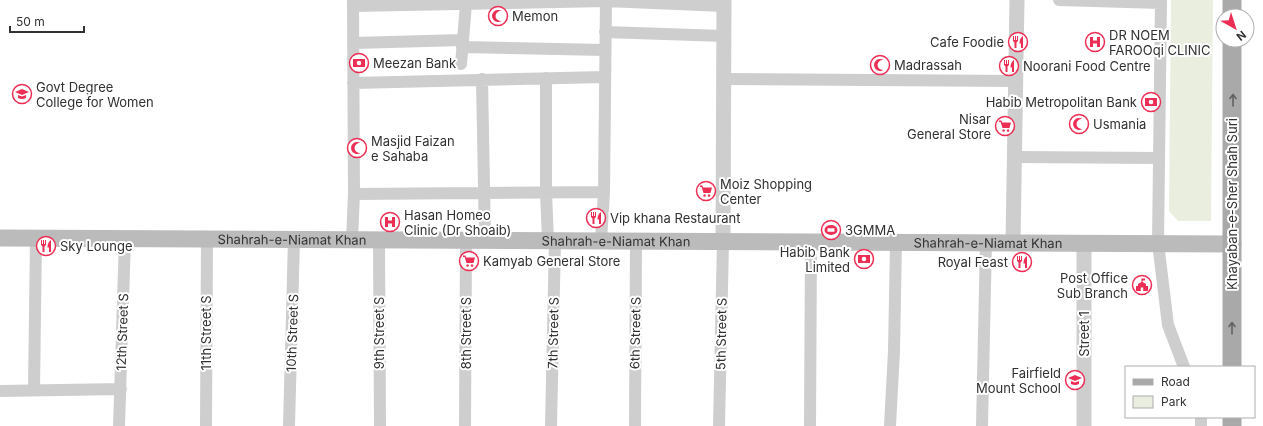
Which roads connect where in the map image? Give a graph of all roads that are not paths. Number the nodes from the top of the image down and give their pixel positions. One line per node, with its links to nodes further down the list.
1 (1017, 0): 19 (street)
2 (1059, 0): 4 (street)
3 (606, 1): 6 (street); 7 (street); 8 (street)
4 (1161, 1): 22 (street)
5 (353, 3): 7 (street); 11 (street)
6 (724, 3): 9 (street)
7 (466, 4): 10 (street)
8 (605, 32): 9 (street); 13 (street)
9 (724, 36): 18 (street)
10 (463, 43): 11 (street); 13 (street); 14 (street)
11 (353, 44): 20 (street)
12 (1232, 48): 46 (main road, Khayaban-e-Sher Shah Suri, one-way to 12)
13 (605, 50): 15 (street)
14 (461, 64)
15 (604, 77): 16 (street); 23 (street)
16 (546, 78): 17 (street); 25 (street, 7th Street S)
17 (482, 79): 20 (street); 24 (street)
18 (724, 79): 19 (street); 39 (street)
19 (1016, 81): 21 (street)
20 (353, 83): 26 (street)
21 (1015, 157): 22 (street); 43 (street)
22 (1159, 158): 45 (street)
23 (604, 192): 25 (street); 37 (street)
24 (484, 193): 25 (street); 26 (street); 35 (street)
25 (546, 193): 36 (street, 7th Street S)
26 (354, 194): 32 (street)
27 (0, 238): 28 (main road, Shahrah-e-Niamat Khan)
28 (36, 238): 29 (main road, Shahrah-e-Niamat Khan); 50 (street)
29 (126, 239): 30 (main road, Shahrah-e-Niamat Khan); 49 (street, 12th Street S)
30 (207, 239): 31 (main road, Shahrah-e-Niamat Khan); 53 (street, 11th Street S)
31 (294, 239): 32 (main road, Shahrah-e-Niamat Khan); 54 (street, 10th Street S)
32 (352, 240): 33 (main road, Shahrah-e-Niamat Khan)
33 (379, 240): 34 (main road, Shahrah-e-Niamat Khan); 55 (street, 9th Street S)
34 (466, 240): 35 (main road, Shahrah-e-Niamat Khan); 56 (street, 8th Street S)
35 (485, 240): 36 (main road, Shahrah-e-Niamat Khan)
36 (551, 240): 37 (main road, Shahrah-e-Niamat Khan); 57 (street, 7th Street S)
37 (601, 241): 38 (main road, Shahrah-e-Niamat Khan)
38 (636, 241): 39 (main road, Shahrah-e-Niamat Khan); 58 (street, 6th Street S)
39 (723, 241): 40 (main road, Shahrah-e-Niamat Khan); 59 (street, 5th Street S)
40 (811, 241): 41 (main road, Shahrah-e-Niamat Khan); 60 (street)
41 (896, 242): 42 (main road, Shahrah-e-Niamat Khan); 61 (street)
42 (986, 242): 43 (main road, Shahrah-e-Niamat Khan); 62 (street)
43 (1013, 242): 44 (main road, Shahrah-e-Niamat Khan)
44 (1084, 242): 45 (main road, Shahrah-e-Niamat Khan); 63 (street, Street 1)
45 (1158, 243): 46 (main road, Shahrah-e-Niamat Khan); 47 (street)
46 (1233, 244): 48 (main road, Khayaban-e-Sher Shah Suri, one-way to 46)
47 (1184, 366)
48 (1232, 366)
49 (121, 389): 50 (street); 52 (street, 12th Street S)
50 (34, 390): 51 (street)
51 (0, 391)
52 (119, 426)
53 (206, 426)
54 (289, 426)
55 (380, 426)
56 (465, 426)
57 (551, 426)
58 (634, 426)
59 (719, 426)
60 (810, 426)
61 (890, 426)
62 (982, 426)
63 (1084, 426)

